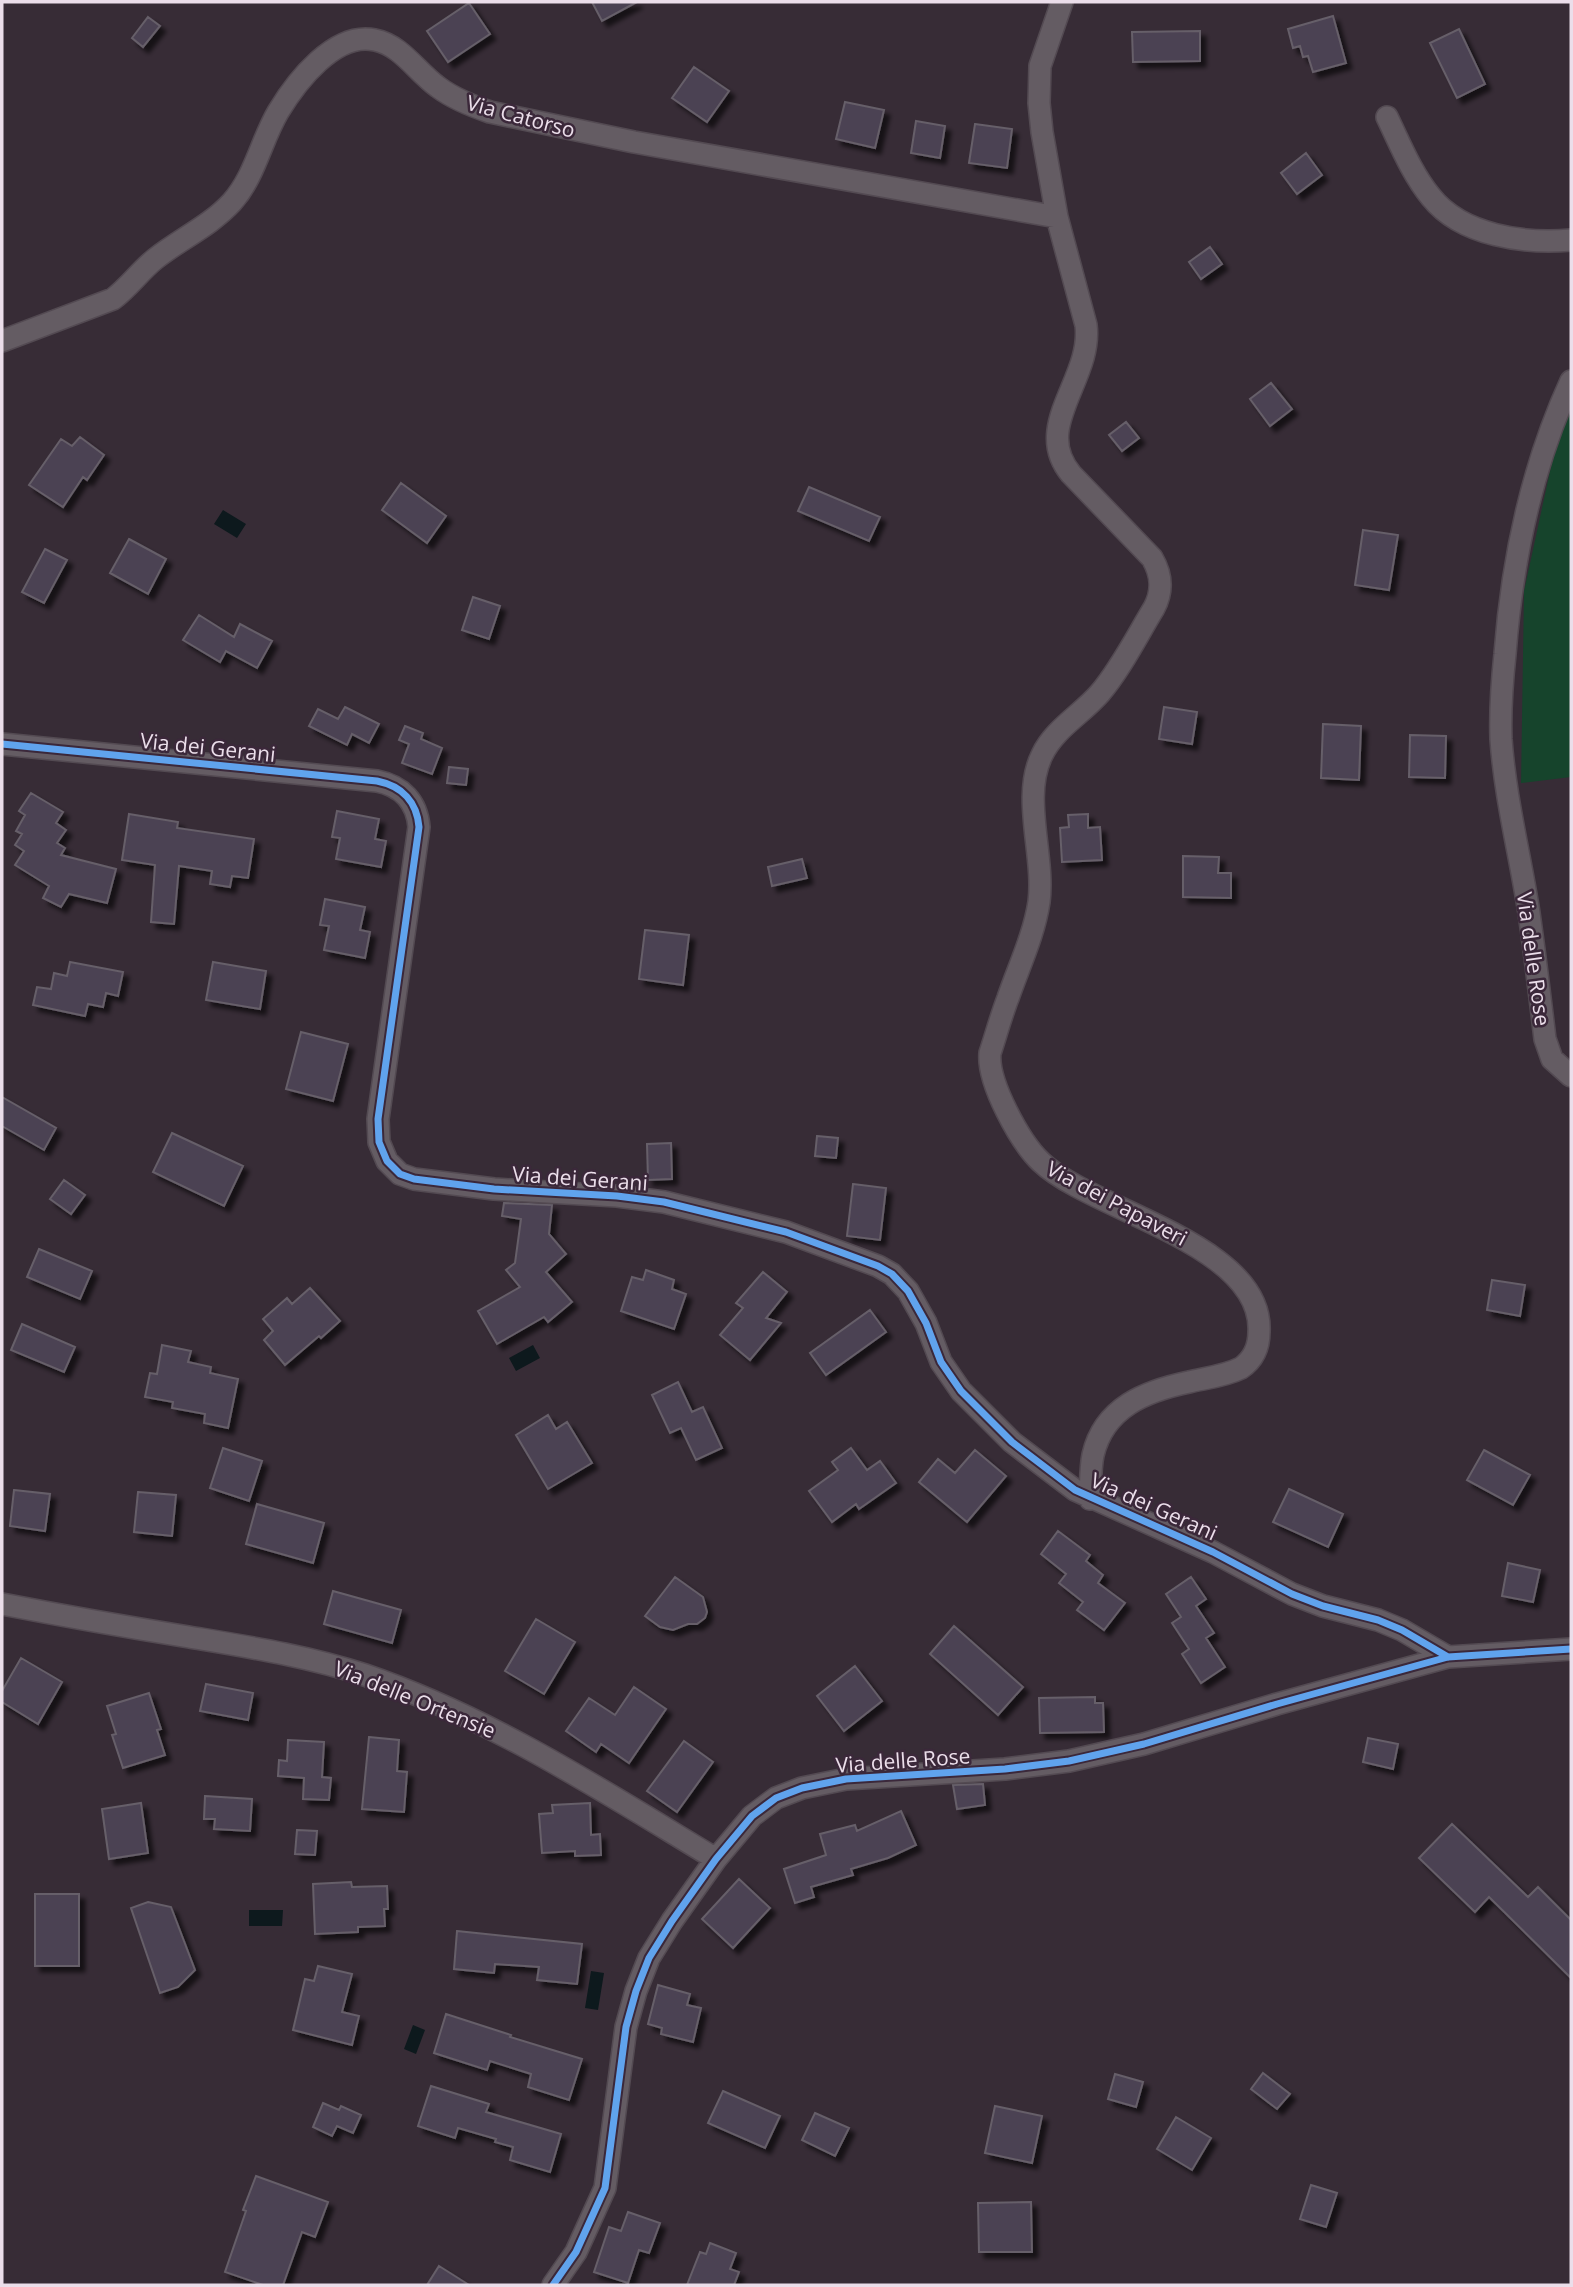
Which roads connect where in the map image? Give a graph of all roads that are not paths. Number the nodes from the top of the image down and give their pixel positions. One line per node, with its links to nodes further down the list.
1 (1062, 2): 3 (street, Via dei Papaveri)
2 (1387, 117): 4 (street)
3 (1057, 217): 5 (street, Via Catorso); 9 (street, Via dei Papaveri)
4 (1571, 240)
5 (2, 341)
6 (1571, 381): 8 (street, Via delle Rose)
7 (2, 744): 9 (street, Via dei Gerani)
8 (1571, 1076)
9 (1090, 1499): 12 (street, Via dei Gerani)
10 (2, 1604): 13 (street, Via delle Ortensie)
11 (1568, 1654): 12 (street, Via delle Rose)
12 (1448, 1657): 13 (street, Via delle Rose)
13 (716, 1859): 14 (street, Via delle Rose)
14 (553, 2285)

